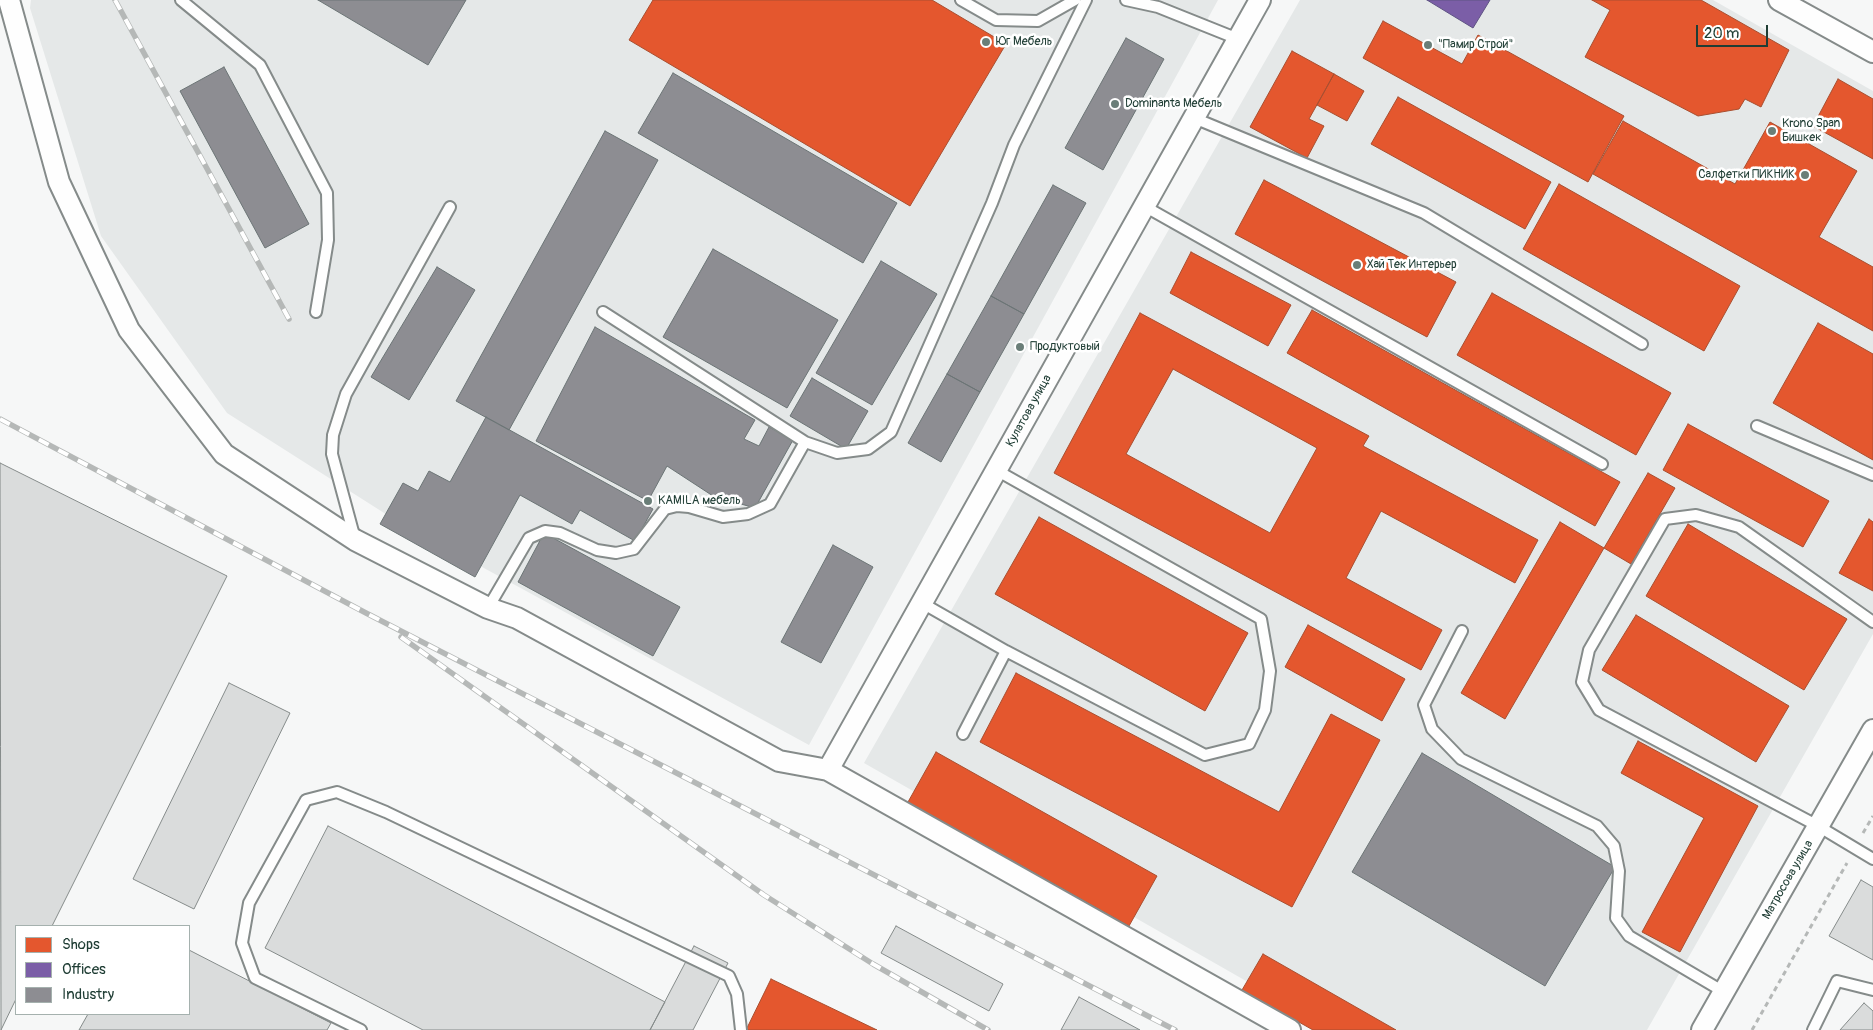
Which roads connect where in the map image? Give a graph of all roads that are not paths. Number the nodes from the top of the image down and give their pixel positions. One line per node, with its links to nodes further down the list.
1 (9, 0): 22 (street)
2 (181, 0): 14 (lane)
3 (962, 0): 4 (lane)
4 (1075, 0)
5 (1086, 0): 18 (lane)
6 (1126, 0): 9 (lane)
7 (1260, 0): 9 (street, Кулатова улица)
8 (1779, 0): 10 (street)
9 (1238, 39): 11 (street, Кулатова улица)
10 (1873, 52)
11 (1194, 118): 13 (street, Кулатова улица); 16 (lane)
12 (450, 206): 22 (lane)
13 (1144, 206): 19 (lane); 20 (street, Кулатова улица)
14 (316, 312)
15 (603, 312): 18 (lane)
16 (1642, 344)
17 (1757, 426): 21 (lane)
18 (805, 442): 24 (lane)
19 (1602, 464)
20 (996, 470): 23 (street, Кулатова улица); 27 (lane)
21 (1873, 475)
22 (355, 540): 24 (street)
23 (922, 603): 27 (lane); 30 (street, Кулатова улица)
24 (488, 608): 30 (street)
25 (1873, 622): 31 (lane)
26 (1462, 631): 34 (lane)
27 (1006, 651): 29 (lane)
28 (1873, 730): 31 (street, Матросова улица)
29 (964, 734)
30 (828, 770): 37 (street)
31 (1818, 826): 32 (lane); 34 (street, Матросова улица)
32 (1873, 859)
33 (1873, 990): 39 (lane)
34 (1724, 992): 38 (street, Матросова улица)
35 (361, 1030): 36 (lane)
36 (740, 1030)
37 (1290, 1030)
38 (1702, 1030)
39 (1813, 1030)

